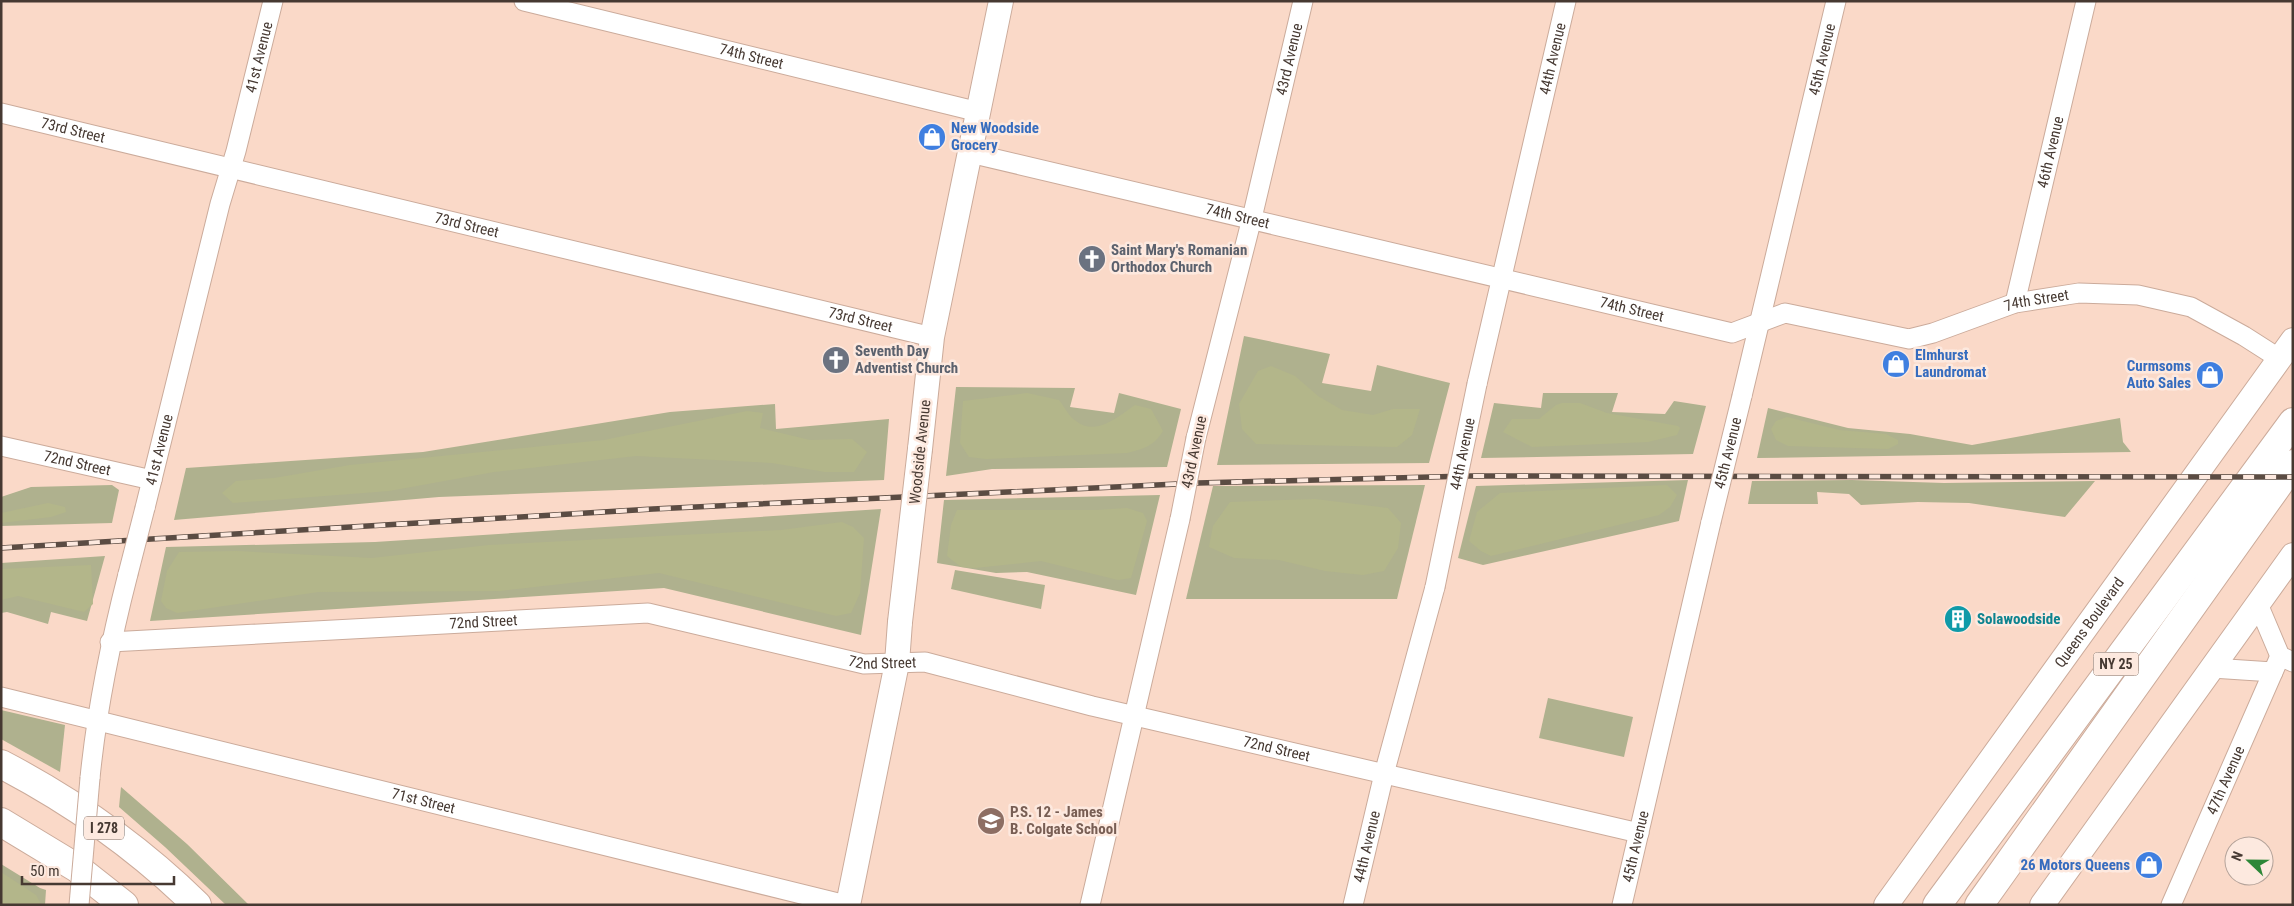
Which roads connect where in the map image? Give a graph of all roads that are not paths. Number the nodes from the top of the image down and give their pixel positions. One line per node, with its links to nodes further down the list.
1 (272, 1): 11 (street, 41st Avenue)
2 (524, 1): 8 (street, 74th Street)
3 (1001, 1): 8 (street, Woodside Avenue)
4 (1303, 1): 12 (street, 43rd Avenue)
5 (1566, 1): 13 (street, 44th Avenue)
6 (1836, 1): 15 (street, 45th Avenue)
7 (2086, 1): 14 (street, 46th Avenue)
8 (979, 112): 10 (street, Woodside Avenue)
9 (1, 113): 11 (street, 73rd Street)
10 (970, 153): 12 (street, 74th Street); 16 (street, Woodside Avenue)
11 (230, 168): 16 (street, 73rd Street); 21 (street, 41st Avenue)
12 (1252, 218): 13 (street, 74th Street); 29 (street, 43rd Avenue, bridge)
13 (1501, 277): 15 (street, 74th Street); 32 (street, 44th Avenue, bridge)
14 (2015, 303): 15 (street, 74th Street); 17 (street, 74th Street)
15 (1759, 323): 34 (street, 45th Avenue, bridge)
16 (932, 337): 25 (street, Woodside Avenue, bridge)
17 (2286, 350): 42 (street, Queens Boulevard)
18 (2293, 422): 43 (main road, NY 25)
19 (1, 446): 21 (street, 72nd Street)
20 (2293, 464): 44 (main road, NY 25)
21 (152, 480): 24 (street, 41st Avenue, bridge)
22 (2293, 555): 23 (street)
23 (2258, 604): 26 (street); 27 (street)
24 (110, 642): 25 (street, 72nd Street); 30 (street, 41st Avenue)
25 (897, 663): 29 (street, 72nd Street); 38 (street, Woodside Avenue)
26 (2282, 663): 27 (street); 46 (street, 47th Avenue)
27 (2212, 668): 45 (street)
28 (1, 697): 30 (street, 71st Street)
29 (1135, 715): 32 (street, 72nd Street); 39 (street, 43rd Avenue)
30 (95, 720): 35 (street, 41st Avenue, bridge); 38 (street, 71st Street)
31 (1, 764): 37 (main road, I 278)
32 (1384, 774): 34 (street, 72nd Street); 40 (street, 44th Avenue)
33 (1, 822): 36 (main road)
34 (1640, 834): 41 (street, 45th Avenue)
35 (79, 905)
36 (124, 905)
37 (197, 905)
38 (847, 905)
39 (1090, 905)
40 (1353, 905)
41 (1622, 905)
42 (1886, 905)
43 (1937, 905)
44 (1980, 905)
45 (2042, 905)
46 (2171, 905)

